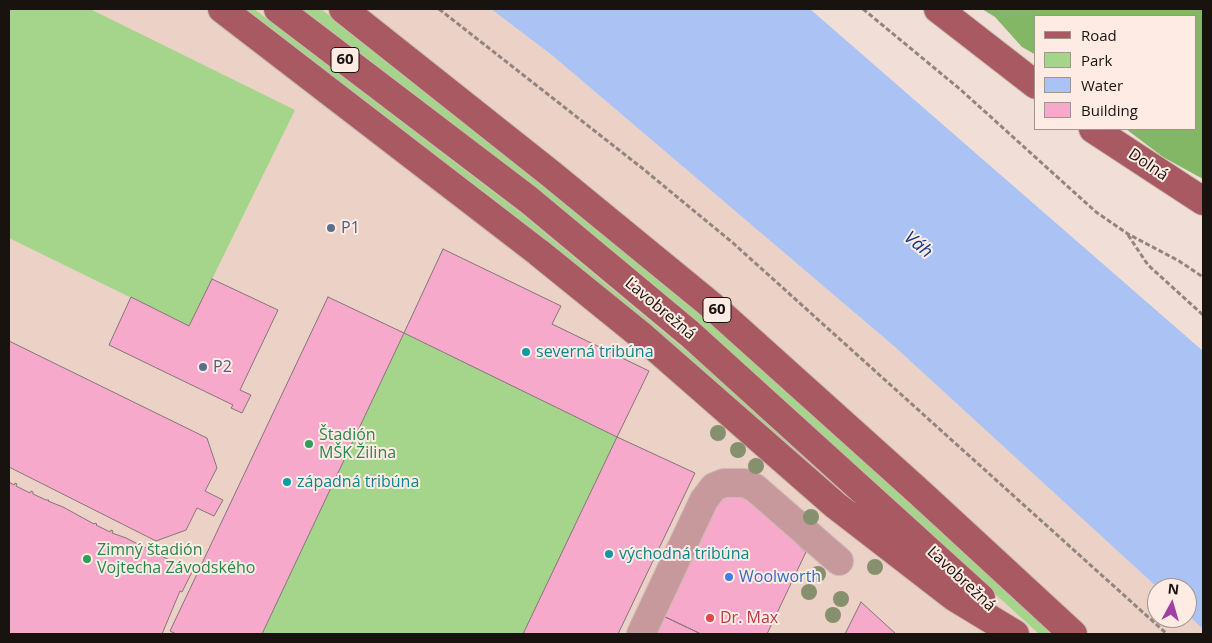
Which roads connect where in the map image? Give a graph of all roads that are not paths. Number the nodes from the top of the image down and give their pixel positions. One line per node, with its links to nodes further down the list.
1 (222, 9): 10 (main road)
2 (278, 9): 11 (main road, Ľavobrežná / 60)
3 (343, 9): 12 (main road, 60)
4 (938, 9): 5 (main road)
5 (1034, 83)
6 (1095, 130): 7 (main road, Dolná)
7 (1203, 201)
8 (839, 561): 9 (lane)
9 (641, 634)
10 (1015, 634)
11 (1020, 634)
12 (1073, 634)

